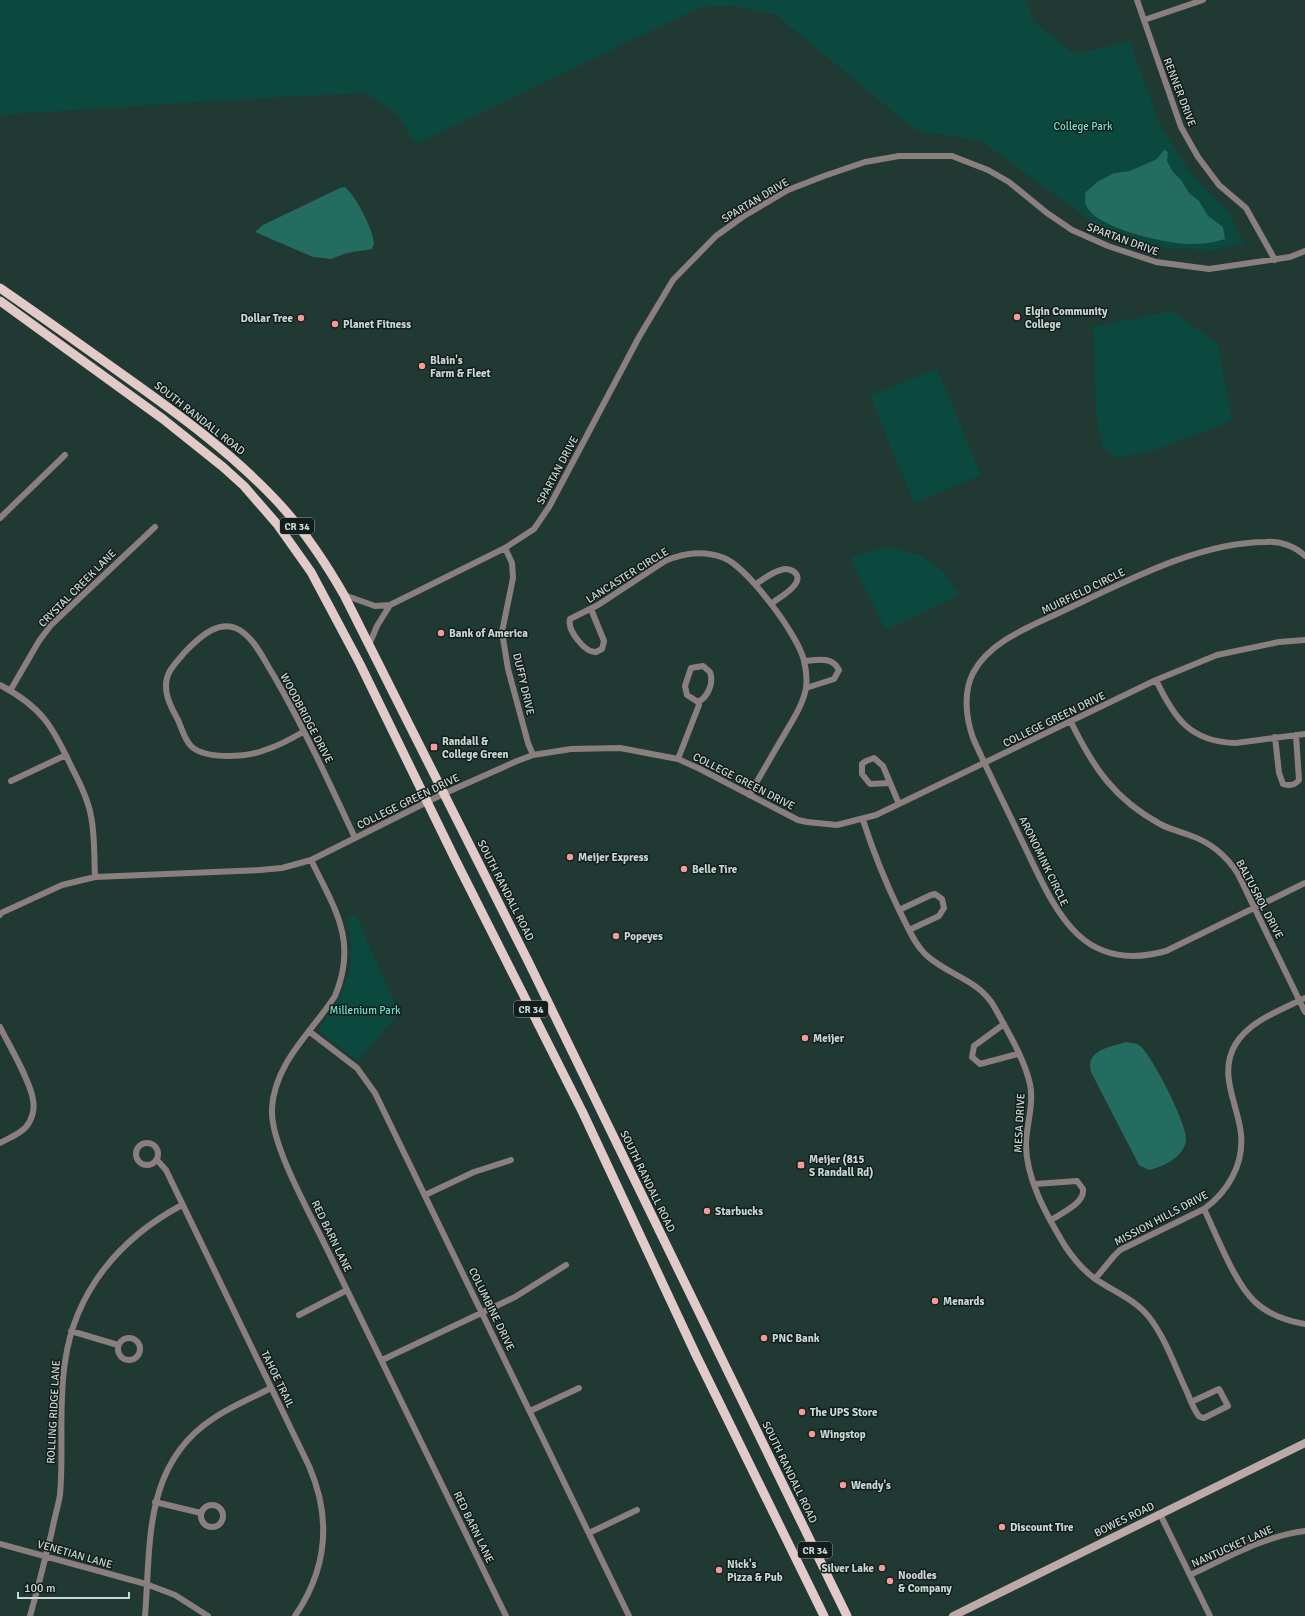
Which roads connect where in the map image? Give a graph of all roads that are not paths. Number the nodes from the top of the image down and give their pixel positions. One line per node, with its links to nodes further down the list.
1 (1137, 0): 3 (street, RENNER DRIVE)
2 (1203, 0): 3 (street)
3 (1144, 20): 5 (street, RENNER DRIVE)
4 (1305, 251): 5 (street, SPARTAN DRIVE)
5 (1275, 260): 11 (street, SPARTAN DRIVE)
6 (0, 288): 14 (main road, SOUTH RANDALL ROAD / CR 34)
7 (0, 301): 39 (main road, SOUTH RANDALL ROAD / CR 34)
8 (65, 456): 9 (street)
9 (0, 518)
10 (155, 527): 24 (street, CRYSTAL CREEK LANE)
11 (506, 548): 16 (street, SPARTAN DRIVE); 32 (street, DUFFY DRIVE)
12 (1305, 556): 34 (street, MUIRFIELD CIRCLE)
13 (756, 584): 15 (street, LANCASTER CIRCLE); 15 (street); 17 (street, LANCASTER CIRCLE)
14 (344, 595): 16 (street, SPARTAN DRIVE); 19 (main road, SOUTH RANDALL ROAD / CR 34)
15 (771, 604): 20 (street, LANCASTER CIRCLE)
16 (390, 605): 19 (street)
17 (591, 609): 17 (street, LANCASTER CIRCLE)
18 (1305, 640): 21 (street, COLLEGE GREEN DRIVE)
19 (369, 645): 37 (main road, SOUTH RANDALL ROAD / CR 34)
20 (804, 661): 23 (street, LANCASTER CIRCLE); 23 (street)
21 (1156, 680): 26 (street, COLLEGE GREEN DRIVE); 30 (street)
22 (0, 685): 24 (street)
23 (806, 688): 38 (street, LANCASTER CIRCLE)
24 (10, 691): 31 (street)
25 (698, 702): 25 (street); 33 (street)
26 (1070, 722): 34 (street, COLLEGE GREEN DRIVE); 46 (street, BALTUSROL DRIVE)
27 (303, 732): 27 (street, WOODBRIDGE DRIVE); 42 (street, WOODBRIDGE DRIVE)
28 (1305, 734): 29 (street)
29 (1296, 735): 30 (street); 30 (street)
30 (1275, 737)
31 (66, 755): 35 (street); 44 (street)
32 (533, 755): 33 (street, COLLEGE GREEN DRIVE); 37 (street, COLLEGE GREEN DRIVE)
33 (678, 759): 38 (street, COLLEGE GREEN DRIVE)
34 (985, 763): 40 (street, COLLEGE GREEN DRIVE); 46 (street, ARONOMINK CIRCLE)
35 (11, 781)
36 (890, 783): 36 (street); 40 (street)
37 (444, 794): 39 (street, COLLEGE GREEN DRIVE); 95 (main road, SOUTH RANDALL ROAD / CR 34)
38 (749, 795): 41 (street, COLLEGE GREEN DRIVE)
39 (428, 802): 42 (street, COLLEGE GREEN DRIVE); 94 (main road, SOUTH RANDALL ROAD / CR 34)
40 (899, 804): 41 (street, COLLEGE GREEN DRIVE)
41 (862, 820): 47 (street, MESA DRIVE)
42 (355, 838): 43 (street, COLLEGE GREEN DRIVE)
43 (311, 860): 44 (street, COLLEGE GREEN DRIVE); 54 (street, RED BARN LANE)
44 (95, 877): 48 (street, COLLEGE GREEN DRIVE)
45 (1305, 883): 46 (street, ARONOMINK CIRCLE)
46 (1254, 908): 50 (street, BALTUSROL DRIVE)
47 (899, 910): 49 (street, MESA DRIVE); 49 (street)
48 (0, 914)
49 (909, 930): 52 (street, MESA DRIVE)
50 (1303, 1000): 51 (street, BALTUSROL DRIVE); 62 (street, MISSION HILLS DRIVE)
51 (1305, 1012)
52 (1004, 1024): 55 (street, MESA DRIVE); 55 (street)
53 (0, 1027): 56 (street)
54 (310, 1032): 60 (street, COLUMBINE DRIVE); 66 (street, RED BARN LANE)
55 (1018, 1054): 59 (street, MESA DRIVE)
56 (0, 1143)
57 (156, 1160): 61 (street, TAHOE TRAIL)
58 (511, 1160): 60 (street)
59 (1035, 1184): 63 (street, MESA DRIVE); 63 (street)
60 (425, 1195): 67 (street, COLUMBINE DRIVE)
61 (182, 1205): 70 (street, ROLLING RIDGE LANE); 73 (street, TAHOE TRAIL)
62 (1204, 1208): 65 (street, MISSION HILLS DRIVE); 69 (street)
63 (1051, 1220): 65 (street, MESA DRIVE)
64 (566, 1265): 67 (street)
65 (1095, 1279): 75 (street, MESA DRIVE)
66 (347, 1290): 68 (street); 72 (street, RED BARN LANE)
67 (482, 1312): 72 (street); 76 (street, COLUMBINE DRIVE)
68 (299, 1315)
69 (1305, 1324)
70 (71, 1331): 71 (street); 85 (street, ROLLING RIDGE LANE)
71 (118, 1345)
72 (382, 1360): 92 (street, RED BARN LANE)
73 (271, 1388): 78 (street); 91 (street, TAHOE TRAIL)
74 (579, 1388): 76 (street)
75 (1192, 1402): 75 (street, MESA DRIVE)
76 (530, 1411): 83 (street, COLUMBINE DRIVE)
77 (1305, 1442): 81 (main road, BOWES ROAD)
78 (155, 1502): 80 (street); 87 (street)
79 (636, 1510): 83 (street)
80 (201, 1513)
81 (1160, 1514): 86 (street); 96 (main road, BOWES ROAD)
82 (1305, 1531): 86 (street, NANTUCKET LANE)
83 (589, 1533): 93 (street, COLUMBINE DRIVE)
84 (0, 1544): 85 (street, VENETIAN LANE)
85 (46, 1556): 87 (street, VENETIAN LANE); 88 (street, ROLLING RIDGE LANE)
86 (1190, 1575): 97 (street)
87 (146, 1584): 89 (street); 90 (street, VENETIAN LANE)
88 (30, 1616)
89 (145, 1616)
90 (208, 1616)
91 (295, 1616)
92 (506, 1616)
93 (629, 1616)
94 (824, 1616)
95 (847, 1616)
96 (953, 1616)
97 (1210, 1616)

